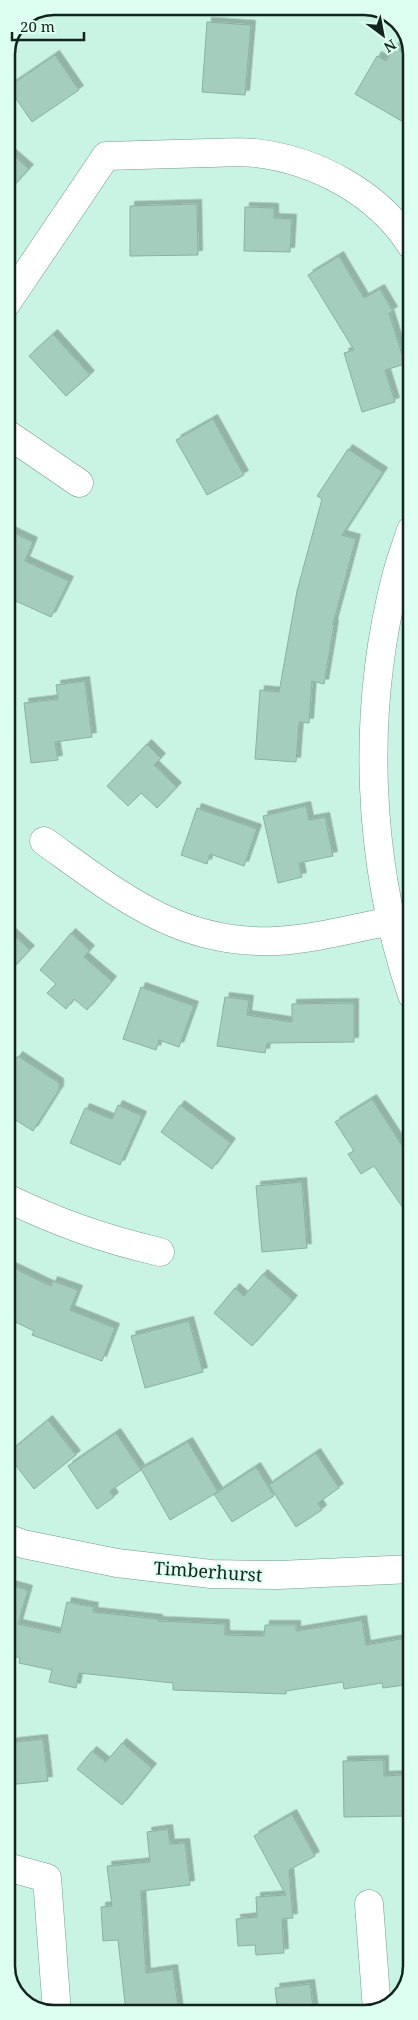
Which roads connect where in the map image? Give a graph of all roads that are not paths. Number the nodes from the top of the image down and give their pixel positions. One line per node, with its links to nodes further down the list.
1 (403, 234): 2 (street)
2 (15, 291)
3 (15, 439): 4 (street)
4 (79, 483)
5 (403, 555): 7 (street)
6 (44, 841): 7 (street)
7 (392, 921): 8 (street)
8 (403, 968)
9 (15, 1202): 10 (street)
10 (160, 1252)
11 (15, 1541): 12 (street, Timberhurst)
12 (403, 1569)
13 (15, 1869): 16 (street)
14 (369, 1904): 15 (street)
15 (376, 2003)
16 (56, 2005)

